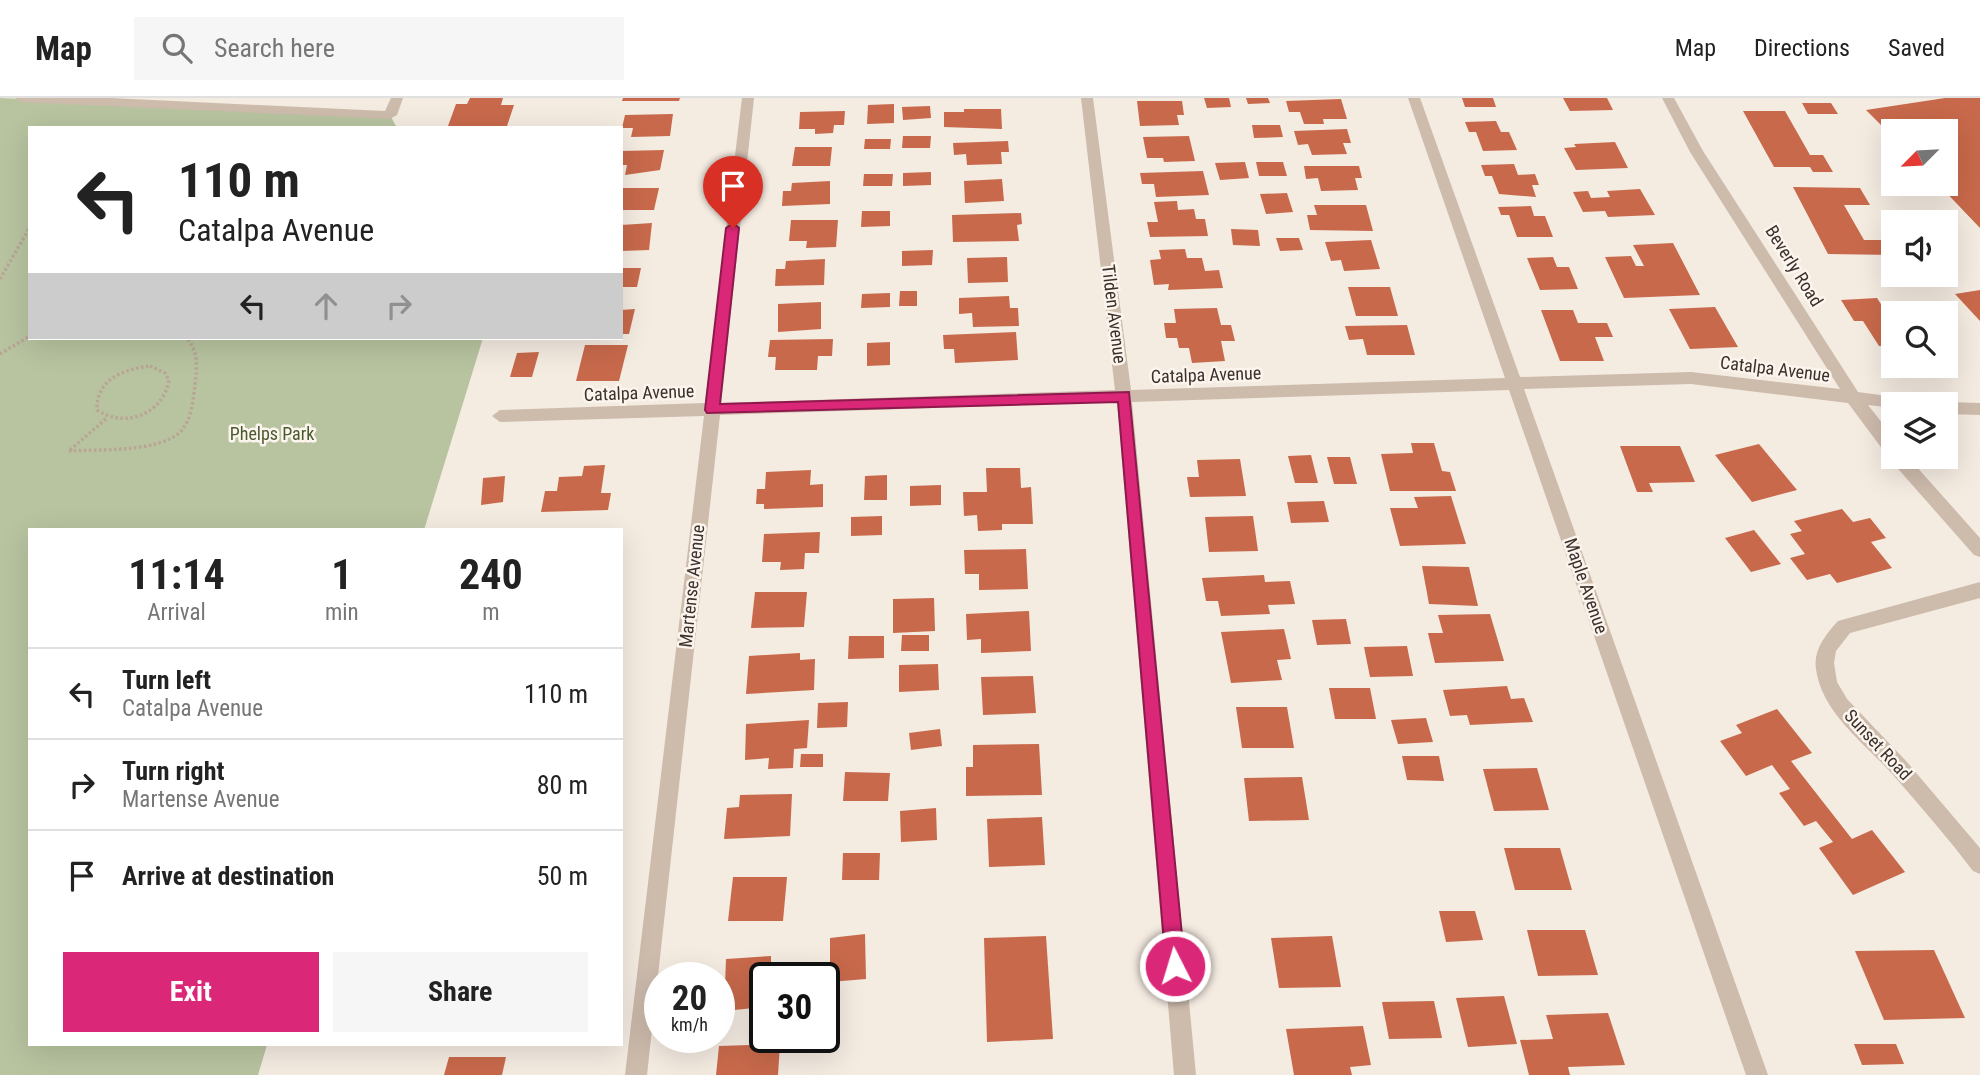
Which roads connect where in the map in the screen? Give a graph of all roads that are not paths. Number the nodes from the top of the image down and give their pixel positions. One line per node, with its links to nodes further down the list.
1 (21, 98): 7 (street)
2 (397, 98): 7 (street)
3 (748, 98): 14 (street, Martense Avenue)
4 (1087, 98): 9 (street, Tilden Avenue)
5 (1414, 98): 8 (street, Maple Avenue)
6 (1668, 98): 10 (street, Beverly Road)
7 (87, 100)
8 (1516, 384): 9 (street, Catalpa Avenue); 10 (street, Catalpa Avenue); 23 (street, Maple Avenue)
9 (1124, 396): 14 (street, Catalpa Avenue); 22 (street, Tilden Avenue)
10 (1854, 398): 11 (street, Catalpa Avenue); 16 (street, Beverly Road)
11 (1881, 401)
12 (1958, 408): 13 (street)
13 (1980, 409)
14 (712, 410): 15 (street, Catalpa Avenue); 21 (street, Martense Avenue)
15 (500, 416)
16 (1881, 434)
17 (1909, 469): 18 (street)
18 (1980, 550)
19 (1980, 590): 20 (street, Sunset Road)
20 (1980, 864)
21 (636, 1075)
22 (1185, 1075)
23 (1757, 1075)

